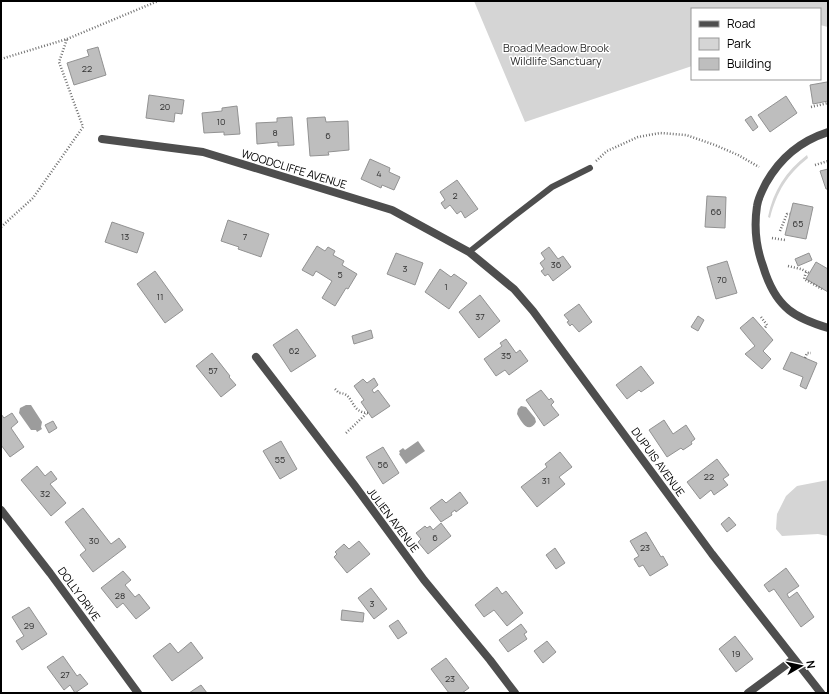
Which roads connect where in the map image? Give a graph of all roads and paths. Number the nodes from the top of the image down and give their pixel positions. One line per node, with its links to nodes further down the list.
1 (158, 1): 2 (path)
2 (67, 39): 3 (path); 13 (path)
3 (1, 58)
4 (828, 103): 5 (path)
5 (811, 107)
6 (828, 132): 21 (street)
7 (102, 139): 17 (street, WOODCLIFFE AVENUE)
8 (828, 161): 9 (path)
9 (815, 165)
10 (759, 167): 11 (path)
11 (590, 168): 17 (lane)
12 (790, 214): 14 (path)
13 (1, 226)
14 (780, 231)
15 (772, 238): 16 (path)
16 (786, 240)
17 (470, 252): 29 (street, DUPUIS AVENUE)
18 (788, 266): 19 (path)
19 (822, 289)
20 (761, 317): 22 (path)
21 (828, 328)
22 (764, 329)
23 (811, 353): 25 (path)
24 (256, 357): 31 (street, JULIEN AVENUE)
25 (805, 358)
26 (335, 389): 27 (path)
27 (346, 433)
28 (1, 510): 30 (street, DOLLY DRIVE)
29 (794, 658): 32 (street); 33 (street, DUPUIS AVENUE)
30 (138, 693)
31 (515, 693)
32 (748, 693)
33 (821, 693)

